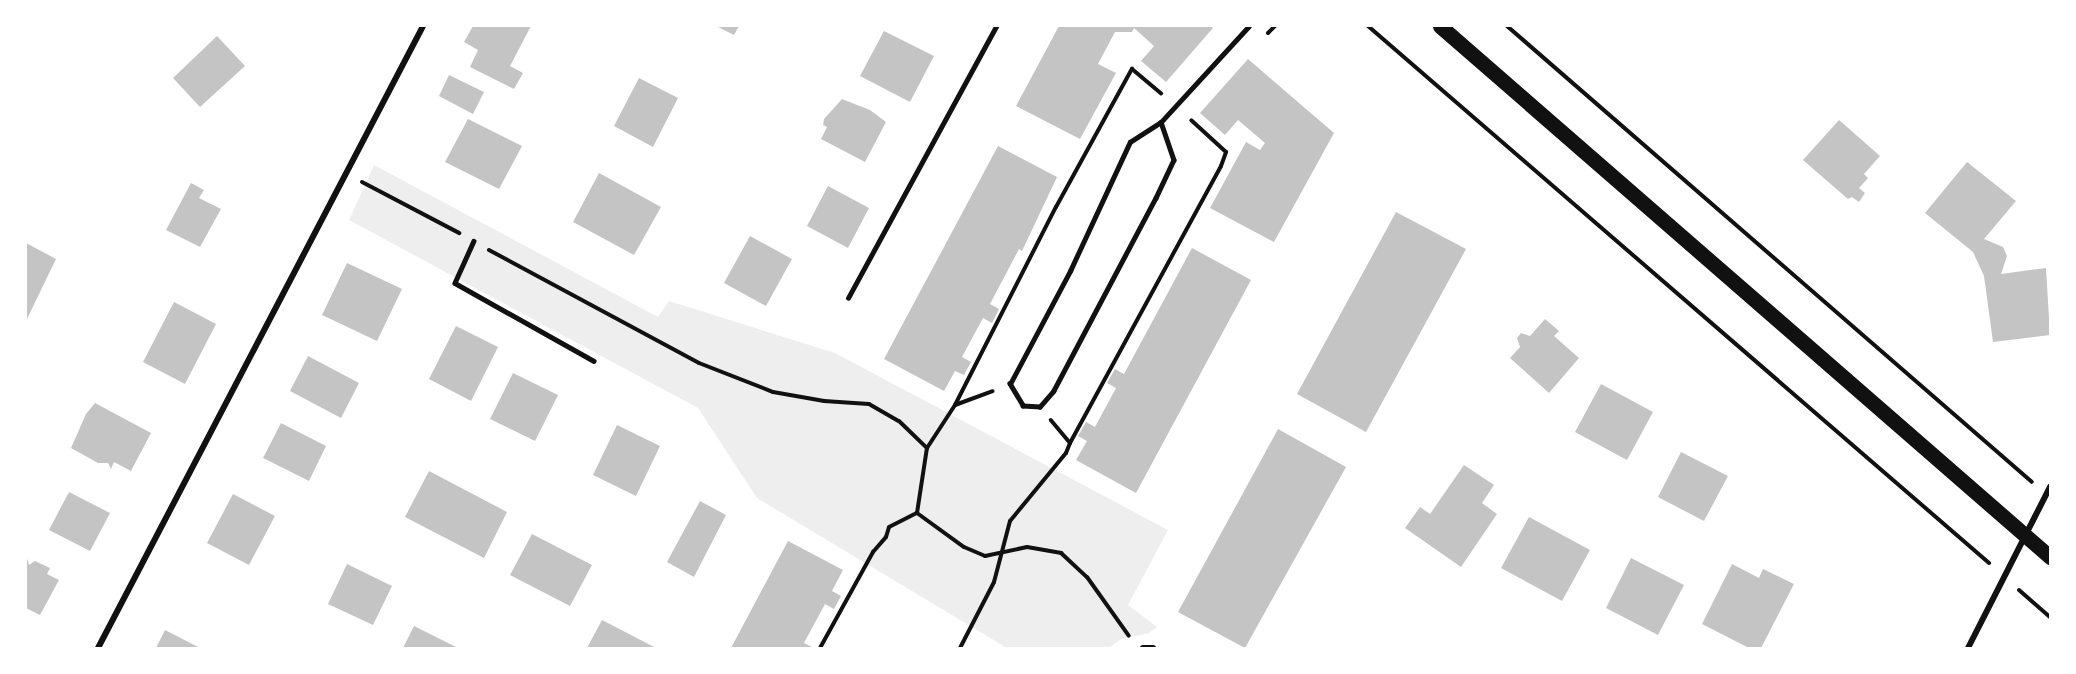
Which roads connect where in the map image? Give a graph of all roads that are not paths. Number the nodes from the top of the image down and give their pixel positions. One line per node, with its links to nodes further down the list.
1 (423, 26): 12 (street)
2 (996, 26): 7 (lane)
3 (1249, 26): 5 (lane)
4 (1440, 26): 10 (main road)
5 (1161, 122): 5 (lane)
6 (474, 242): 8 (lane)
7 (848, 298)
8 (594, 361)
9 (2050, 487): 10 (street)
10 (2026, 536): 11 (main road); 15 (street)
11 (2050, 557)
12 (98, 648)
13 (1143, 648): 14 (street)
14 (1153, 648)
15 (1968, 648)

